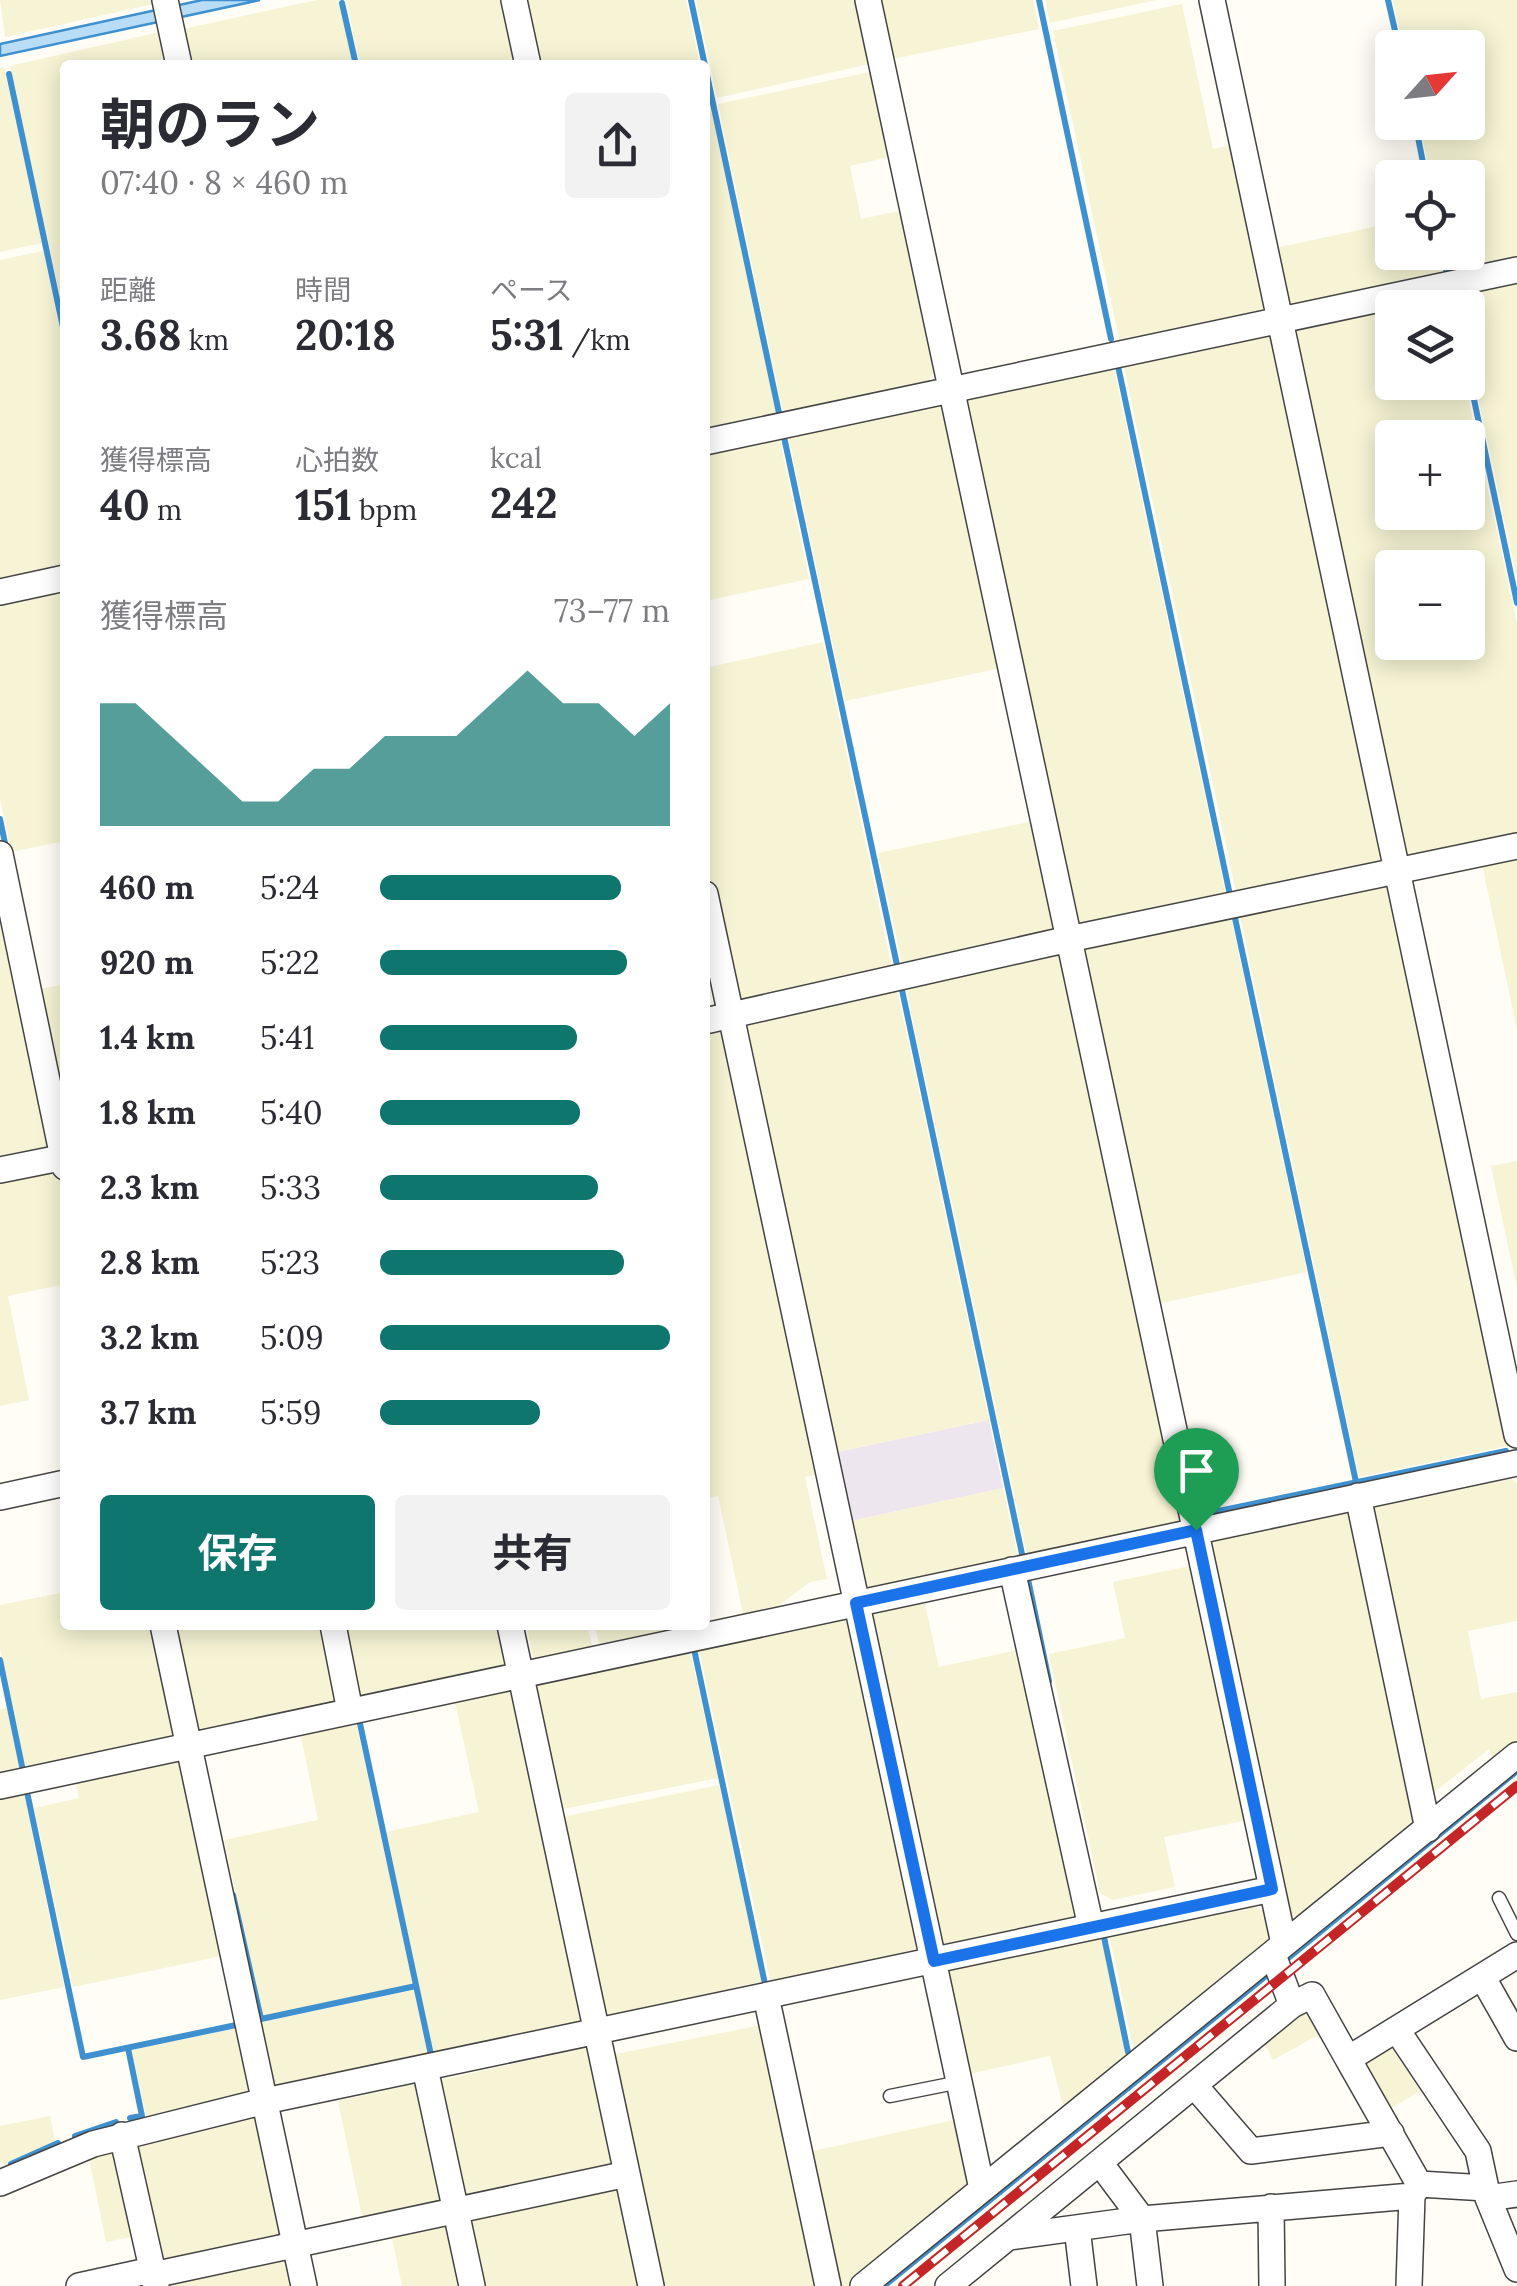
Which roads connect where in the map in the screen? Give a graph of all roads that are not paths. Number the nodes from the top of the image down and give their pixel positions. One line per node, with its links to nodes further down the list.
1 (514, 0): 6 (street)
2 (868, 0): 9 (street)
3 (1212, 0): 8 (street)
4 (167, 10): 5 (street)
5 (178, 60)
6 (527, 60)
7 (1517, 270): 8 (street)
8 (1280, 320): 9 (street); 15 (street)
9 (951, 388): 10 (street); 17 (street)
10 (710, 441)
11 (60, 579): 12 (street)
12 (0, 592)
13 (1517, 846): 15 (street)
14 (0, 854): 20 (street)
15 (1398, 871): 17 (street); 23 (street)
16 (710, 917): 18 (street)
17 (1069, 938): 18 (street); 28 (street)
18 (731, 1015): 19 (street); 30 (street)
19 (710, 1019)
20 (60, 1141)
21 (60, 1161): 22 (street)
22 (0, 1170)
23 (1517, 1435)
24 (1517, 1463): 26 (street)
25 (60, 1485): 27 (street)
26 (1358, 1496): 28 (street); 39 (street)
27 (0, 1497)
28 (1196, 1530): 29 (street); 40 (street)
29 (1012, 1570): 30 (street); 42 (street)
30 (856, 1603): 34 (street); 46 (street)
31 (164, 1630): 36 (street)
32 (334, 1630): 35 (street)
33 (511, 1630): 34 (street)
34 (521, 1674): 35 (street); 51 (street)
35 (350, 1711): 36 (street)
36 (189, 1746): 38 (street); 58 (street)
37 (1517, 1756): 39 (street)
38 (0, 1786)
39 (1428, 1829): 44 (street)
40 (1272, 1889): 42 (street); 44 (street)
41 (1499, 1898): 43 (lane)
42 (1091, 1927): 46 (street)
43 (1517, 1934)
44 (1278, 1949): 49 (street); 64 (street)
45 (1517, 1955): 47 (street)
46 (934, 1961): 48 (street); 55 (street)
47 (1482, 1978): 50 (street); 52 (street)
48 (766, 1996): 51 (street); 81 (street)
49 (1292, 2005): 53 (street); 56 (street)
50 (1397, 2030): 53 (street); 66 (street)
51 (597, 2032): 54 (street); 62 (street)
52 (1517, 2038)
53 (1348, 2059): 59 (street)
54 (425, 2068): 58 (street); 69 (street)
55 (960, 2082): 57 (lane); 64 (street)
56 (1194, 2085): 59 (street); 61 (street)
57 (890, 2096)
58 (266, 2101): 60 (street); 73 (street)
59 (1390, 2134): 65 (street)
60 (122, 2135): 63 (street); 75 (street)
61 (1100, 2163): 70 (street); 72 (street)
62 (627, 2174): 69 (street); 80 (street)
63 (0, 2183)
64 (982, 2190): 82 (street)
65 (1415, 2190): 66 (street); 68 (street); 87 (street)
66 (1487, 2193): 67 (street); 74 (street)
67 (1517, 2194)
68 (1271, 2208): 70 (street); 86 (street)
69 (456, 2210): 73 (street); 79 (street)
70 (1142, 2219): 71 (street); 85 (street)
71 (1077, 2228): 72 (street); 84 (street)
72 (1008, 2238): 76 (street)
73 (296, 2246): 75 (street); 78 (street)
74 (1517, 2269)
75 (154, 2277): 77 (street)
76 (970, 2278): 83 (street)
77 (79, 2286)
78 (304, 2286)
79 (472, 2286)
80 (651, 2286)
81 (828, 2286)
82 (863, 2286)
83 (948, 2286)
84 (1084, 2286)
85 (1150, 2286)
86 (1272, 2286)
87 (1409, 2286)

